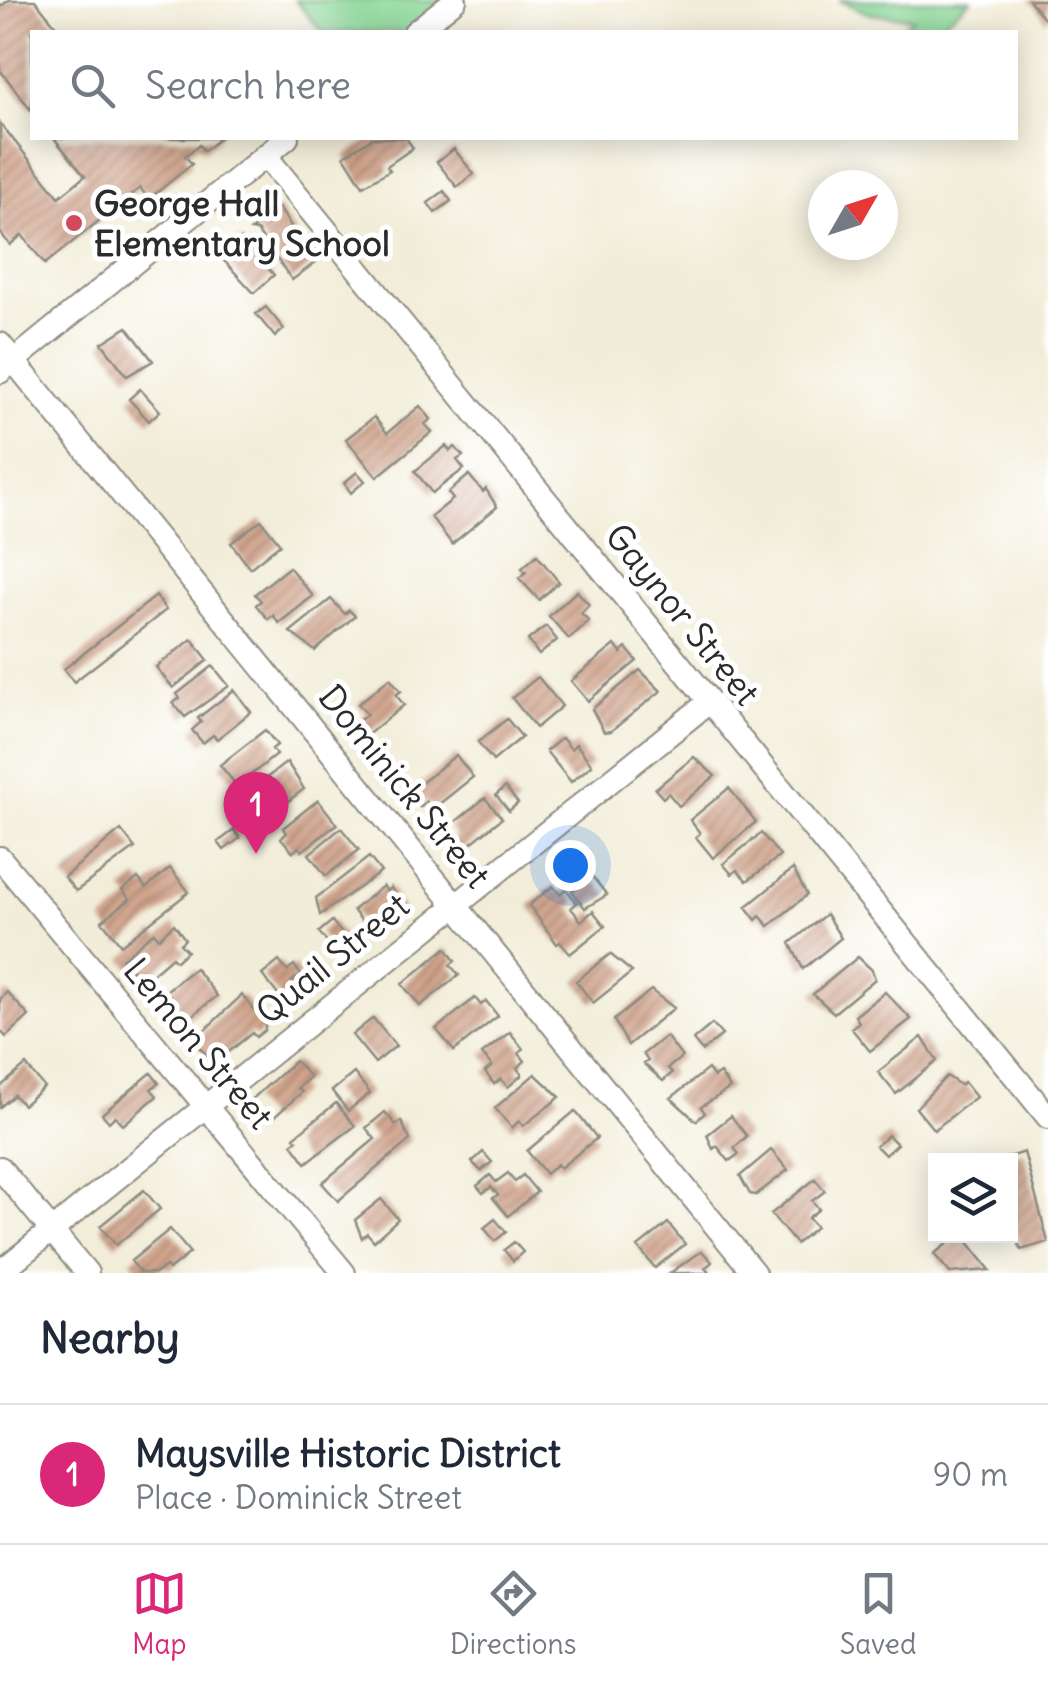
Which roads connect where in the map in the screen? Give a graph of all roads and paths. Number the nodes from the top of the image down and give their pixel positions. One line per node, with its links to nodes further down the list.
1 (455, 0): 2 (street)
2 (418, 30)
3 (285, 140): 4 (street)
4 (266, 155): 5 (street); 6 (street, Gaynor Street)
5 (4, 359): 8 (street, Dominick Street)
6 (709, 702): 8 (street, Quail Street); 10 (street, Gaynor Street)
7 (0, 858): 9 (street, Lemon Street)
8 (455, 903): 9 (street, Quail Street); 16 (street, Dominick Street)
9 (205, 1106): 12 (street, Quail Street); 15 (street, Lemon Street)
10 (1048, 1117)
11 (0, 1168): 12 (street)
12 (52, 1230): 13 (street, Quail Street); 14 (street)
13 (0, 1272)
14 (87, 1273)
15 (344, 1273)
16 (754, 1273)

